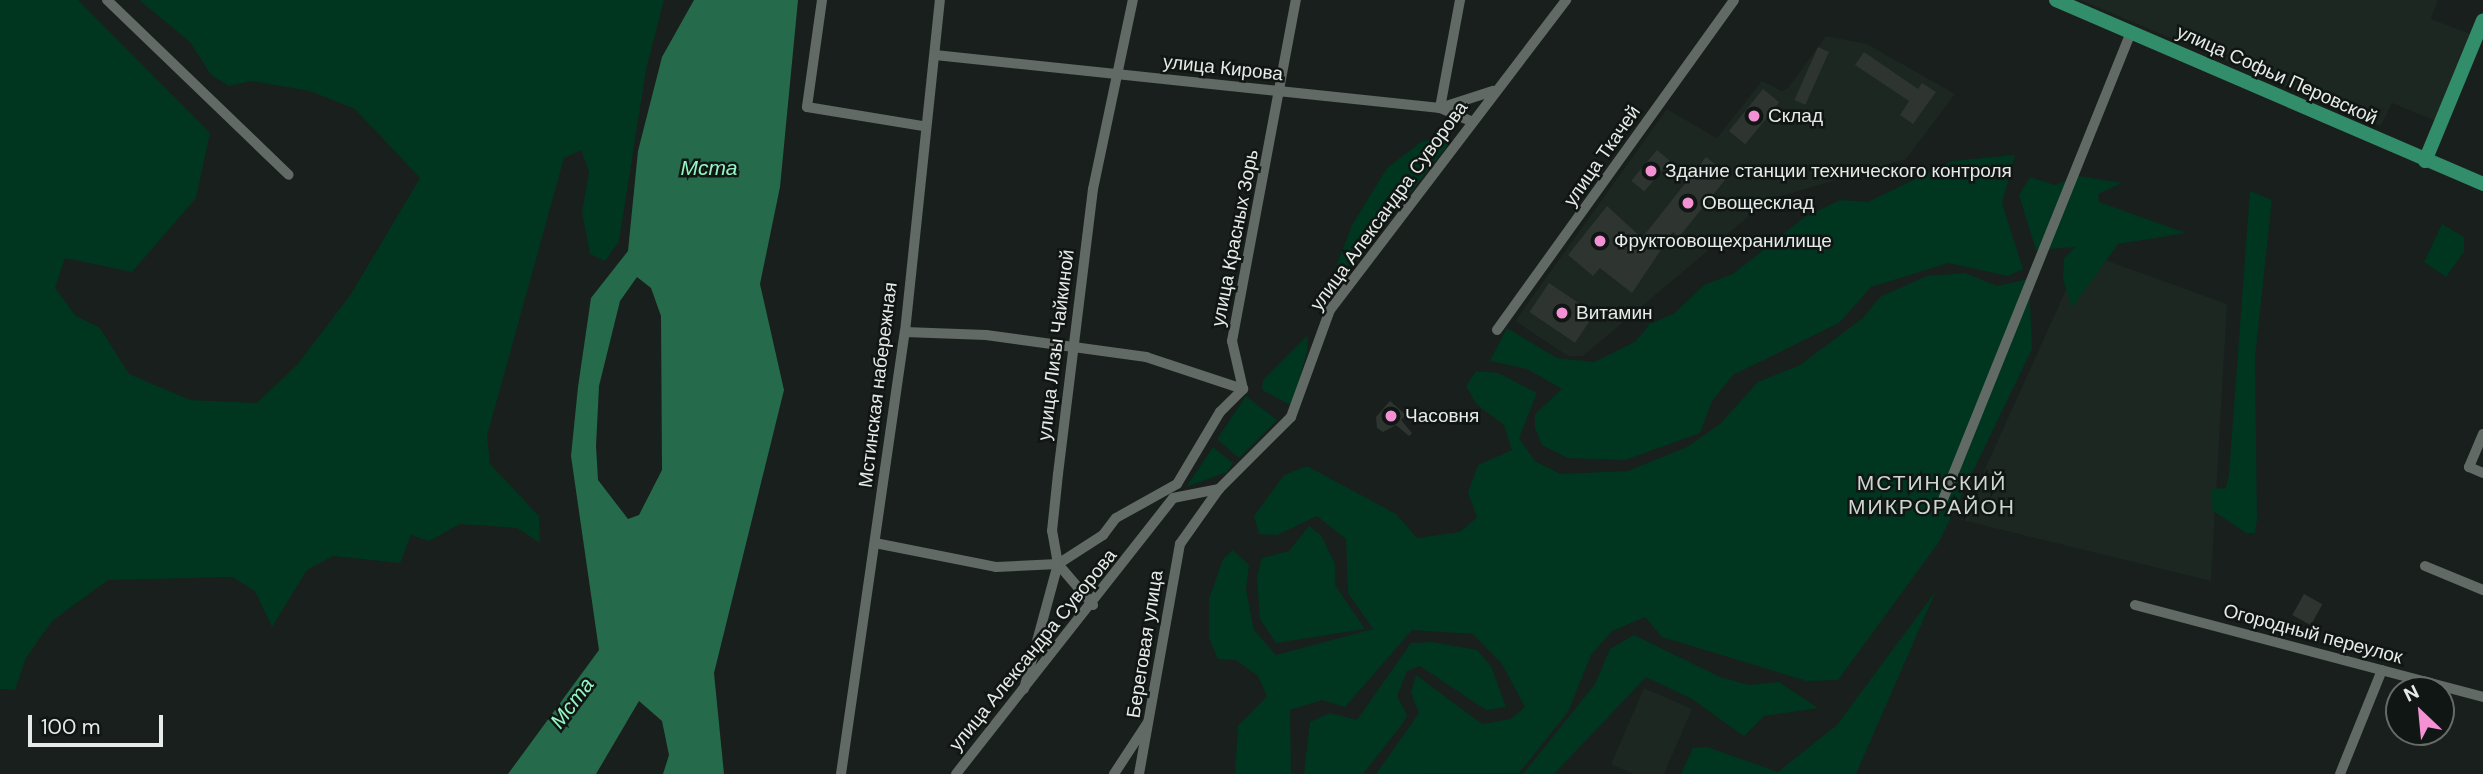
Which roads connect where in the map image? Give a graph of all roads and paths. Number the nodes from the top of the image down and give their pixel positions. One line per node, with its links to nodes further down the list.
1 (107, 0): 20 (street)
2 (822, 0): 18 (street)
3 (940, 0): 12 (street, Мстинская набережная)
4 (1133, 0): 13 (street, улица Лизы Чайкиной)
5 (1296, 0): 15 (street, улица Красных Зорь)
6 (1460, 0): 16 (street)
7 (1566, 0): 14 (street, улица Александра Суворова)
8 (1734, 0): 22 (street, улица Ткачей)
9 (2056, 0): 11 (main road, улица Софьи Перовской)
10 (2483, 20): 19 (main road)
11 (2131, 32): 19 (main road, улица Софьи Перовской); 29 (street)
12 (935, 55): 13 (street, улица Кирова); 18 (street, Мстинская набережная)
13 (1113, 75): 15 (street, улица Кирова); 24 (street, улица Лизы Чайкиной)
14 (1503, 85): 16 (street, улица Кирова); 17 (street, улица Александра Суворова)
15 (1280, 92): 16 (street, улица Кирова); 25 (street, улица Красных Зорь)
16 (1440, 108): 17 (street)
17 (1470, 121): 28 (street, улица Александра Суворова)
18 (923, 126): 23 (street, Мстинская набережная)
19 (2425, 160): 21 (main road, улица Софьи Перовской)
20 (289, 175)
21 (2483, 184)
22 (1497, 331)
23 (905, 332): 24 (street); 30 (street, Мстинская набережная)
24 (1072, 345): 25 (street); 31 (street, улица Лизы Чайкиной)
25 (1243, 389): 31 (street)
26 (2483, 433): 27 (street)
27 (2483, 473)
28 (1219, 489): 34 (street, улица Александра Суворова); 39 (street, Береговая улица)
29 (1942, 502)
30 (875, 543): 31 (street); 40 (street, Мстинская набережная)
31 (1058, 564): 34 (street); 37 (street, улица Лизы Чайкиной)
32 (2425, 566): 33 (street)
33 (2483, 590)
34 (1093, 605): 37 (street, улица Александра Суворова)
35 (2135, 605): 36 (street, Огородный переулок)
36 (2382, 670): 38 (street, Огородный переулок); 44 (street)
37 (1023, 693): 41 (street, улица Александра Суворова)
38 (2483, 697)
39 (1154, 714): 42 (street); 43 (street, Береговая улица)
40 (841, 774)
41 (956, 774)
42 (1114, 774)
43 (1139, 774)
44 (2340, 774)

